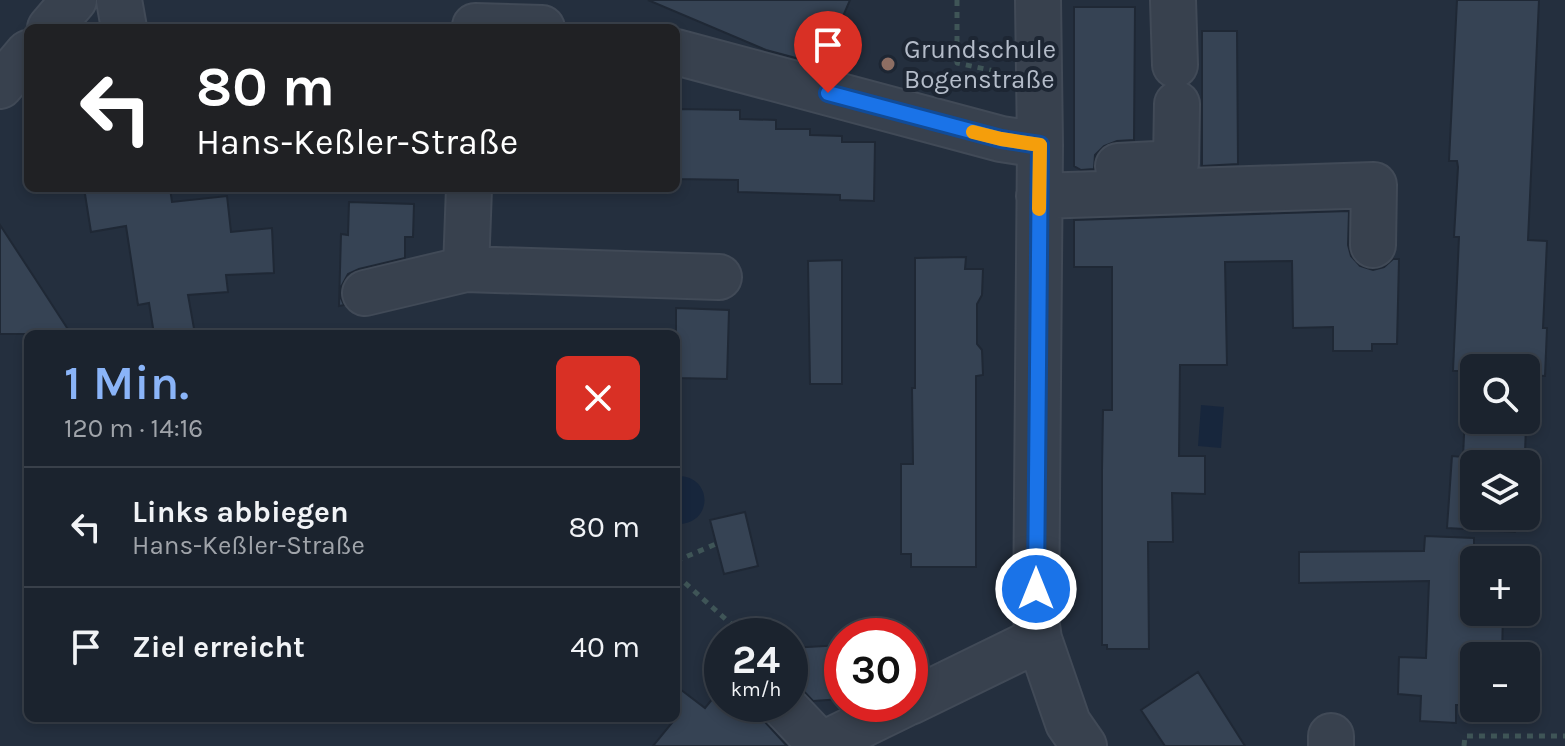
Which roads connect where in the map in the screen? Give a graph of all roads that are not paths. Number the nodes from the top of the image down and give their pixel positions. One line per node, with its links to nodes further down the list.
1 (74, 0): 5 (street)
2 (119, 0): 6 (street)
3 (1038, 0): 10 (street)
4 (1173, 0): 10 (street)
5 (53, 24)
6 (123, 24)
7 (680, 53): 10 (street)
8 (24, 58): 9 (street)
9 (0, 86)
10 (1040, 171): 12 (street); 16 (street)
11 (469, 192): 13 (street)
12 (1373, 245)
13 (466, 269): 14 (street); 15 (street)
14 (719, 277)
15 (365, 293)
16 (1039, 639): 17 (street); 21 (street)
17 (928, 693)
18 (799, 722): 20 (street)
19 (868, 722): 20 (street)
20 (820, 745)
21 (1084, 746)

